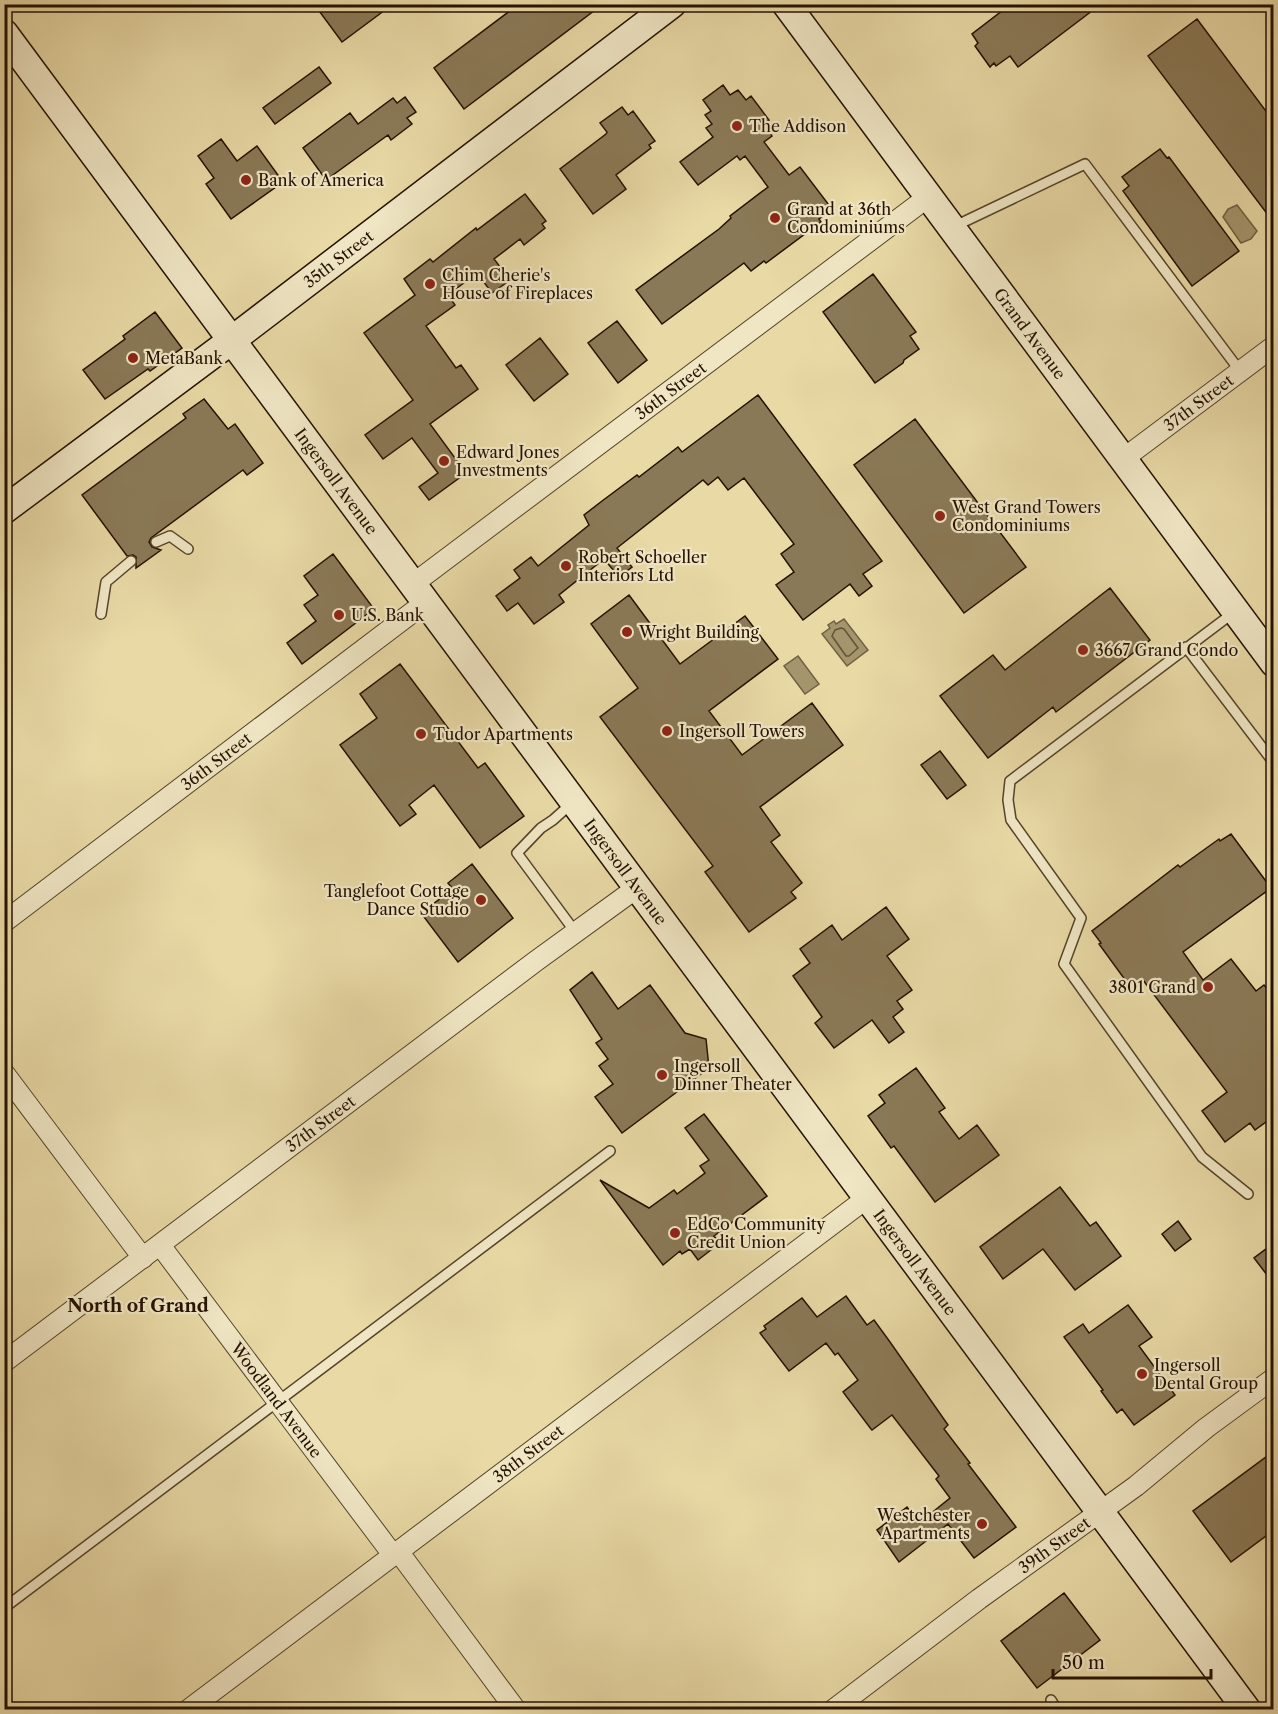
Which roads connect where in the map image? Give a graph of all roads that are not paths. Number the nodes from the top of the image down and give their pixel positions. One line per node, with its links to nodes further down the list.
1 (672, 4): 6 (main road, 35th Street)
2 (786, 4): 4 (main road, Grand Avenue)
3 (4, 33): 6 (main road, Ingersoll Avenue)
4 (928, 197): 5 (main road, Grand Avenue); 14 (street, 36th Street)
5 (951, 228): 8 (lane); 9 (main road, Grand Avenue)
6 (232, 340): 10 (main road, 35th Street); 14 (main road, Ingersoll Avenue)
7 (1274, 346): 8 (street, 37th Street)
8 (1240, 371): 9 (street, 37th Street)
9 (1123, 459): 15 (main road, Grand Avenue)
10 (4, 510)
11 (156, 542): 12 (lane)
12 (188, 549)
13 (131, 561): 16 (lane)
14 (419, 593): 20 (main road, Ingersoll Avenue); 22 (street, 36th Street)
15 (1235, 611): 17 (lane); 18 (main road, Grand Avenue)
16 (101, 614)
17 (1186, 647): 19 (lane); 26 (lane)
18 (1274, 663)
19 (1274, 763)
20 (574, 801): 21 (main road, Ingersoll Avenue); 23 (lane)
21 (638, 887): 23 (street, 37th Street); 27 (main road, Ingersoll Avenue)
22 (4, 922)
23 (576, 933): 28 (street, 37th Street)
24 (4, 1073): 29 (street)
25 (610, 1151): 32 (lane)
26 (1248, 1194)
27 (867, 1198): 33 (main road, Ingersoll Avenue); 34 (street, 38th Street)
28 (160, 1245): 29 (street, 37th Street); 32 (street, Woodland Avenue)
29 (143, 1258): 30 (street, 37th Street)
30 (4, 1362)
31 (1274, 1378): 33 (street, 39th Street)
32 (278, 1402): 34 (street, Woodland Avenue); 35 (lane)
33 (1101, 1513): 39 (street, 39th Street); 41 (main road, Ingersoll Avenue)
34 (395, 1553): 37 (street, 38th Street); 38 (street, Woodland Avenue)
35 (4, 1608)
36 (1051, 1700): 40 (lane)
37 (188, 1710)
38 (516, 1710)
39 (833, 1710)
40 (1058, 1710)
41 (1247, 1710)

